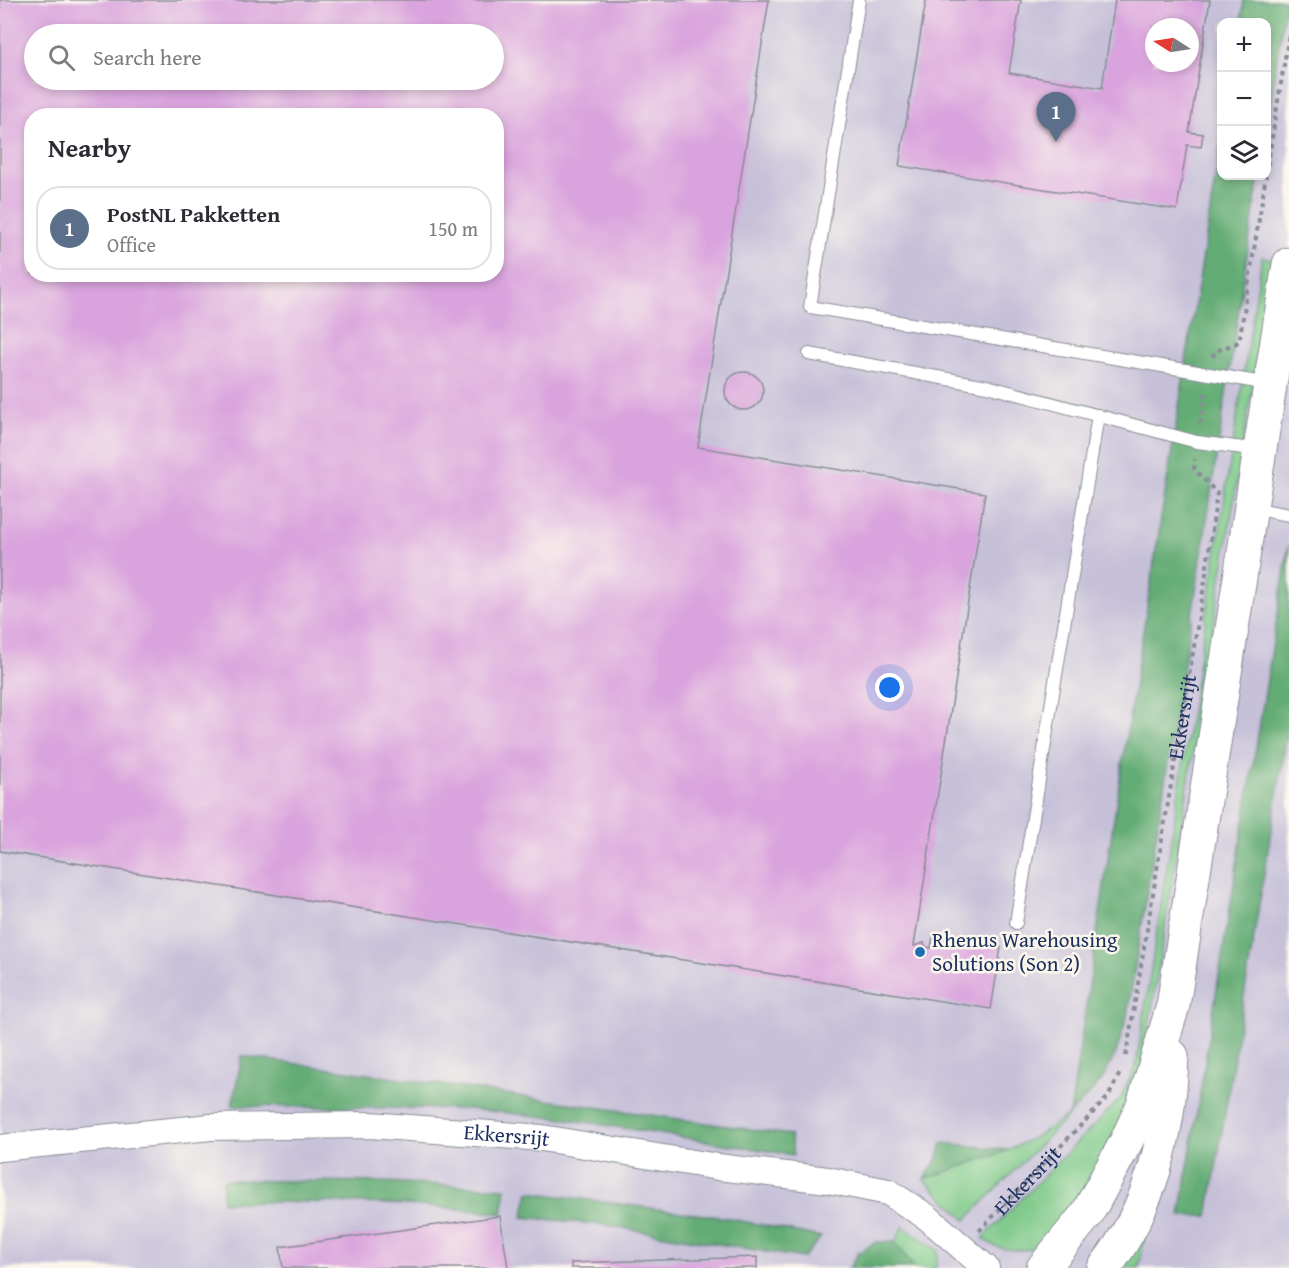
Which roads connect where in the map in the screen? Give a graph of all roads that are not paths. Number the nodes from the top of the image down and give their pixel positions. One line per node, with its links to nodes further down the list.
1 (859, 0): 4 (lane)
2 (1289, 264): 4 (main road, Ekkersrijt)
3 (809, 354): 5 (lane)
4 (1270, 384): 6 (main road, Ekkersrijt)
5 (1098, 415): 6 (lane); 9 (lane)
6 (1259, 451): 7 (main road, Ekkersrijt)
7 (1250, 508): 8 (lane); 10 (main road, Ekkersrijt)
8 (1289, 515)
9 (1016, 923)
10 (1173, 1006): 13 (main road, Ekkersrijt); 14 (main road, Ekkersrijt)
11 (0, 1148): 12 (street, Ekkersrijt)
12 (986, 1268)
13 (1043, 1268)
14 (1104, 1268)

